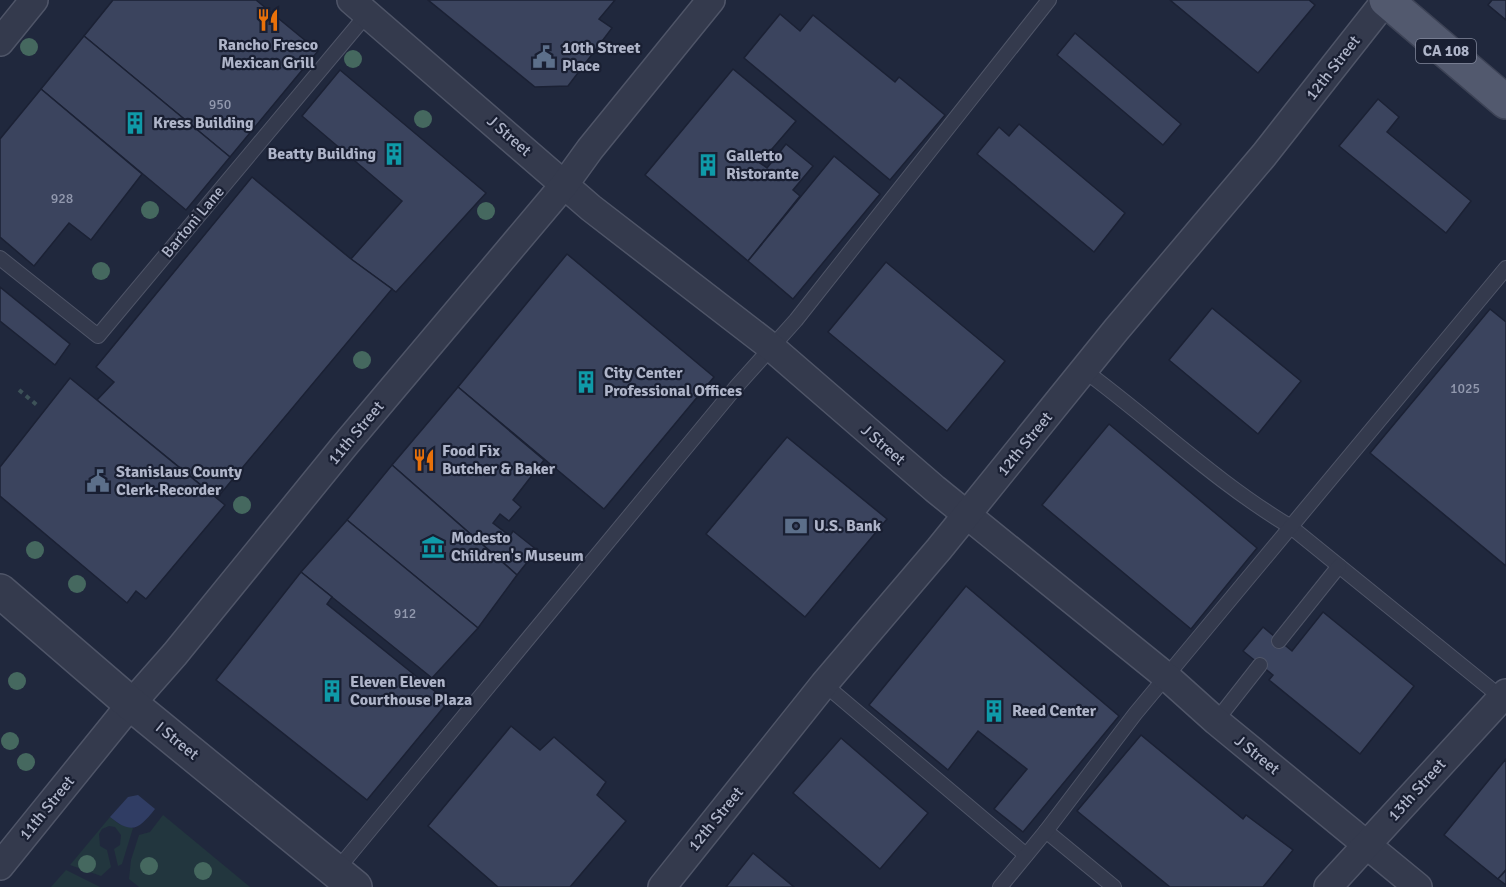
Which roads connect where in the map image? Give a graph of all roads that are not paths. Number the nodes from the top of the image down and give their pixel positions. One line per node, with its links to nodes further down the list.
1 (34, 0): 6 (street)
2 (711, 0): 8 (street, 11th Street)
3 (1050, 0): 11 (lane)
4 (1386, 0): 7 (main road, CA 108); 12 (street, 12th Street)
5 (360, 7): 8 (street, J Street); 9 (lane, Bartoni Lane)
6 (0, 42)
7 (1506, 102)
8 (564, 185): 11 (street, J Street); 22 (street, 11th Street)
9 (0, 258)
10 (1506, 267): 14 (lane)
11 (771, 346): 13 (street, J Street); 28 (lane)
12 (1085, 371): 13 (street, 12th Street); 14 (lane)
13 (966, 514): 19 (street, J Street); 20 (street, 12th Street)
14 (1291, 527): 15 (lane); 19 (lane)
15 (1339, 566): 17 (lane); 21 (lane)
16 (0, 591): 22 (street, I Street)
17 (1280, 641)
18 (1260, 665): 23 (lane)
19 (1167, 677): 23 (street, J Street); 24 (lane)
20 (824, 684): 26 (lane); 30 (street, 12th Street)
21 (1504, 695): 25 (street, 13th Street)
22 (131, 704): 27 (street, 11th Street); 28 (street, I Street)
23 (1216, 722): 25 (street, J Street)
24 (1046, 831): 26 (lane); 31 (lane)
25 (1367, 845): 32 (street, 13th Street); 33 (street, J Street)
26 (1026, 855): 29 (lane)
27 (0, 866)
28 (346, 879)
29 (1003, 886)
30 (662, 887)
31 (1114, 887)
32 (1329, 887)
33 (1418, 887)

